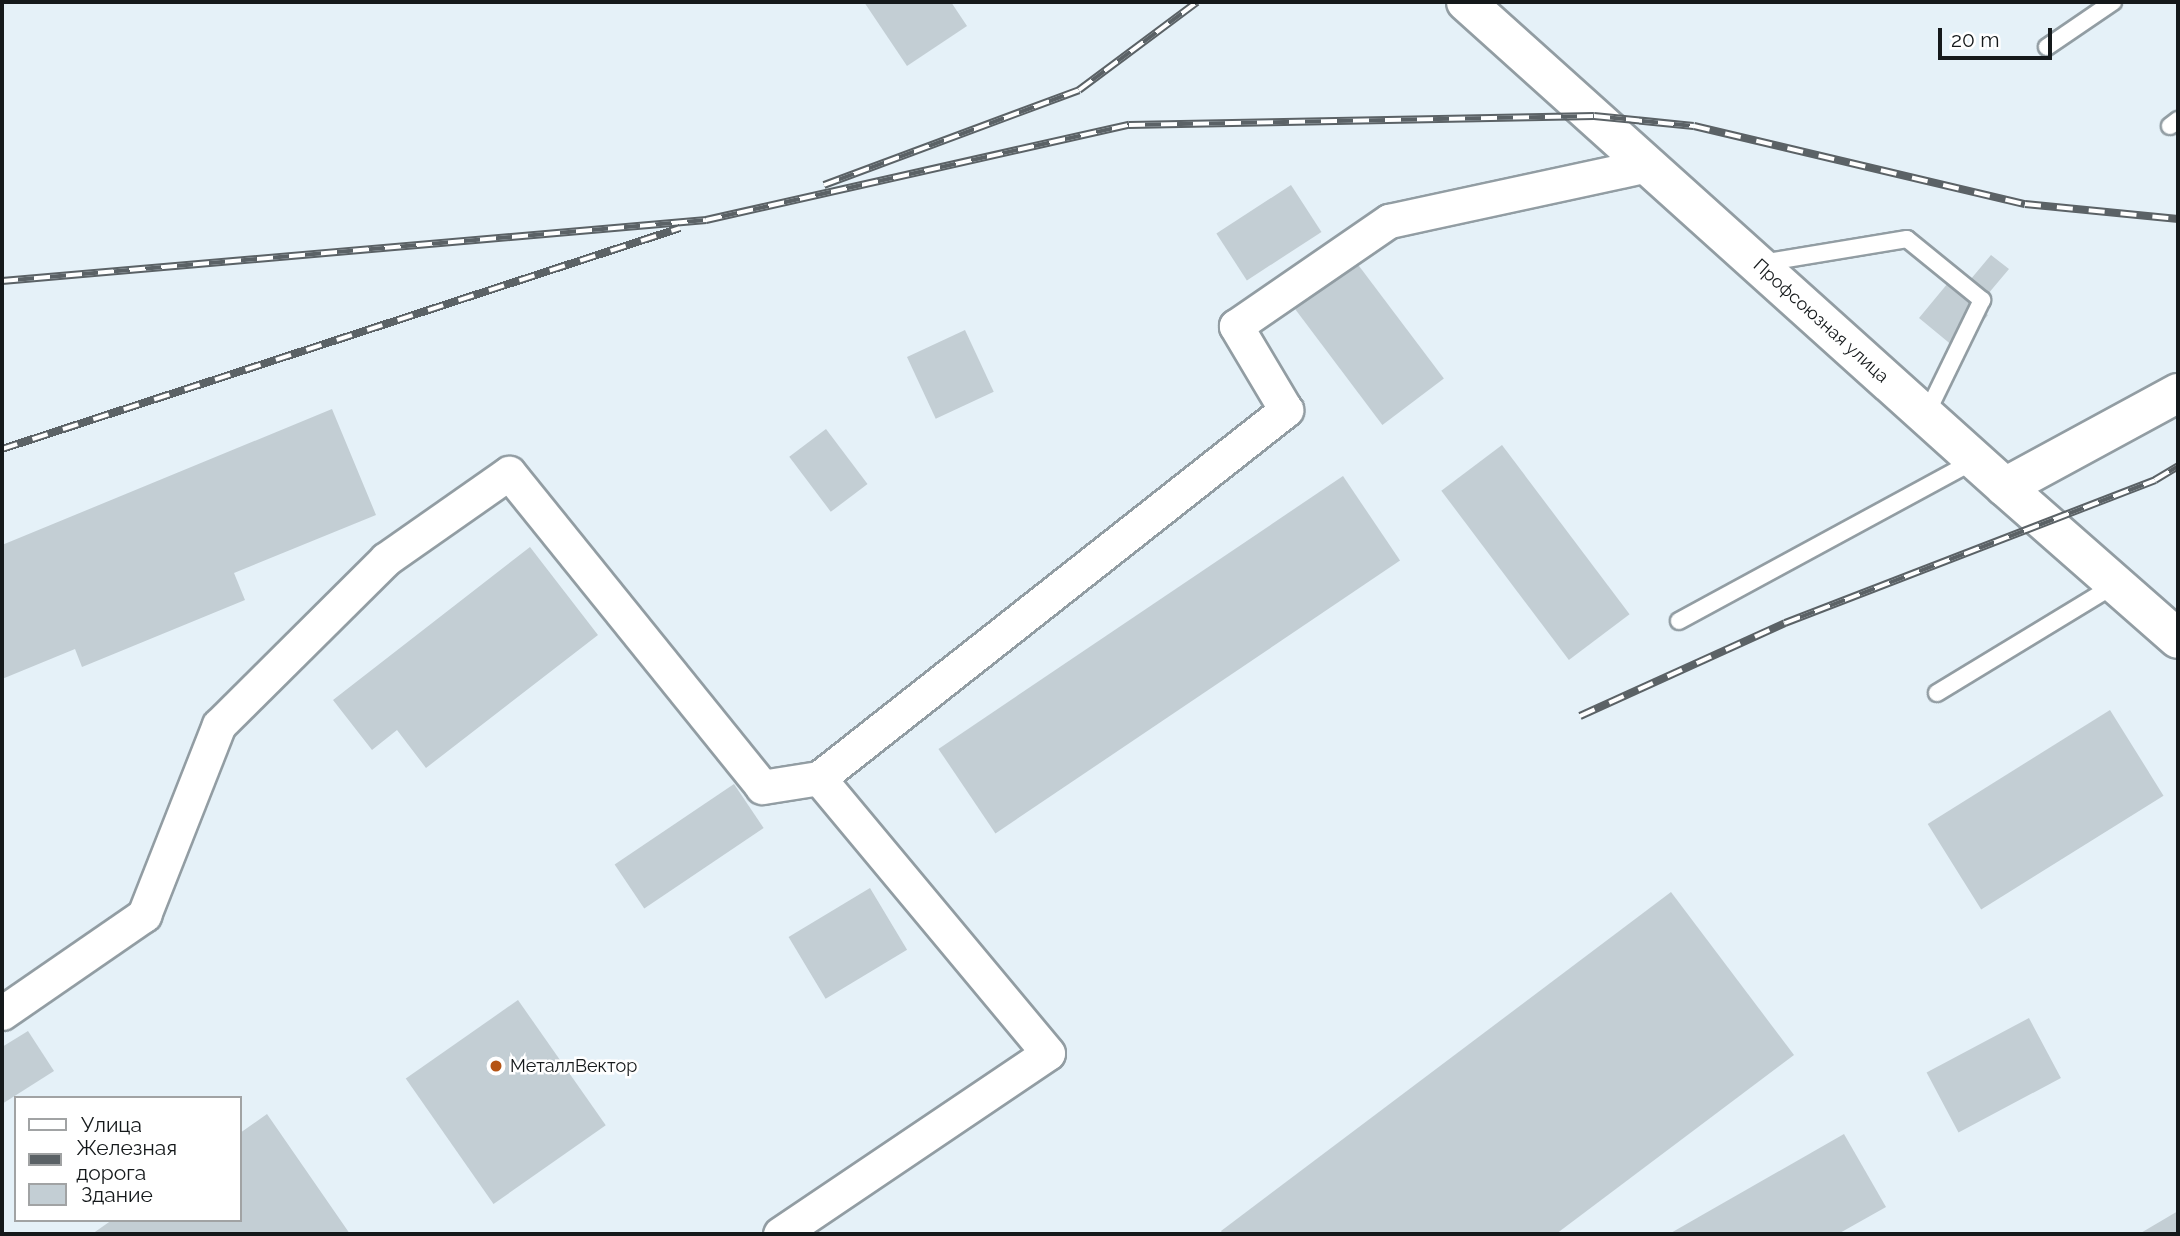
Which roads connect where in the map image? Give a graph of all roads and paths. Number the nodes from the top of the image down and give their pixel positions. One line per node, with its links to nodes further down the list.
1 (1466, 2): 4 (main road, Профсоюзная улица)
2 (2113, 2): 3 (lane)
3 (2047, 47)
4 (1647, 165): 5 (main road, Профсоюзная улица); 14 (street)
5 (1757, 264): 7 (main road, Профсоюзная улица); 7 (lane)
6 (2178, 393): 9 (main road)
7 (1926, 415): 8 (main road, Профсоюзная улица)
8 (1975, 460): 9 (main road, Профсоюзная улица); 11 (lane)
9 (2005, 487): 10 (main road, Профсоюзная улица)
10 (2116, 584): 12 (main road, Профсоюзная улица); 13 (lane)
11 (1679, 621)
12 (2178, 639)
13 (1937, 693)
14 (819, 778): 15 (street); 16 (street)
15 (2, 1013)
16 (780, 1234)

